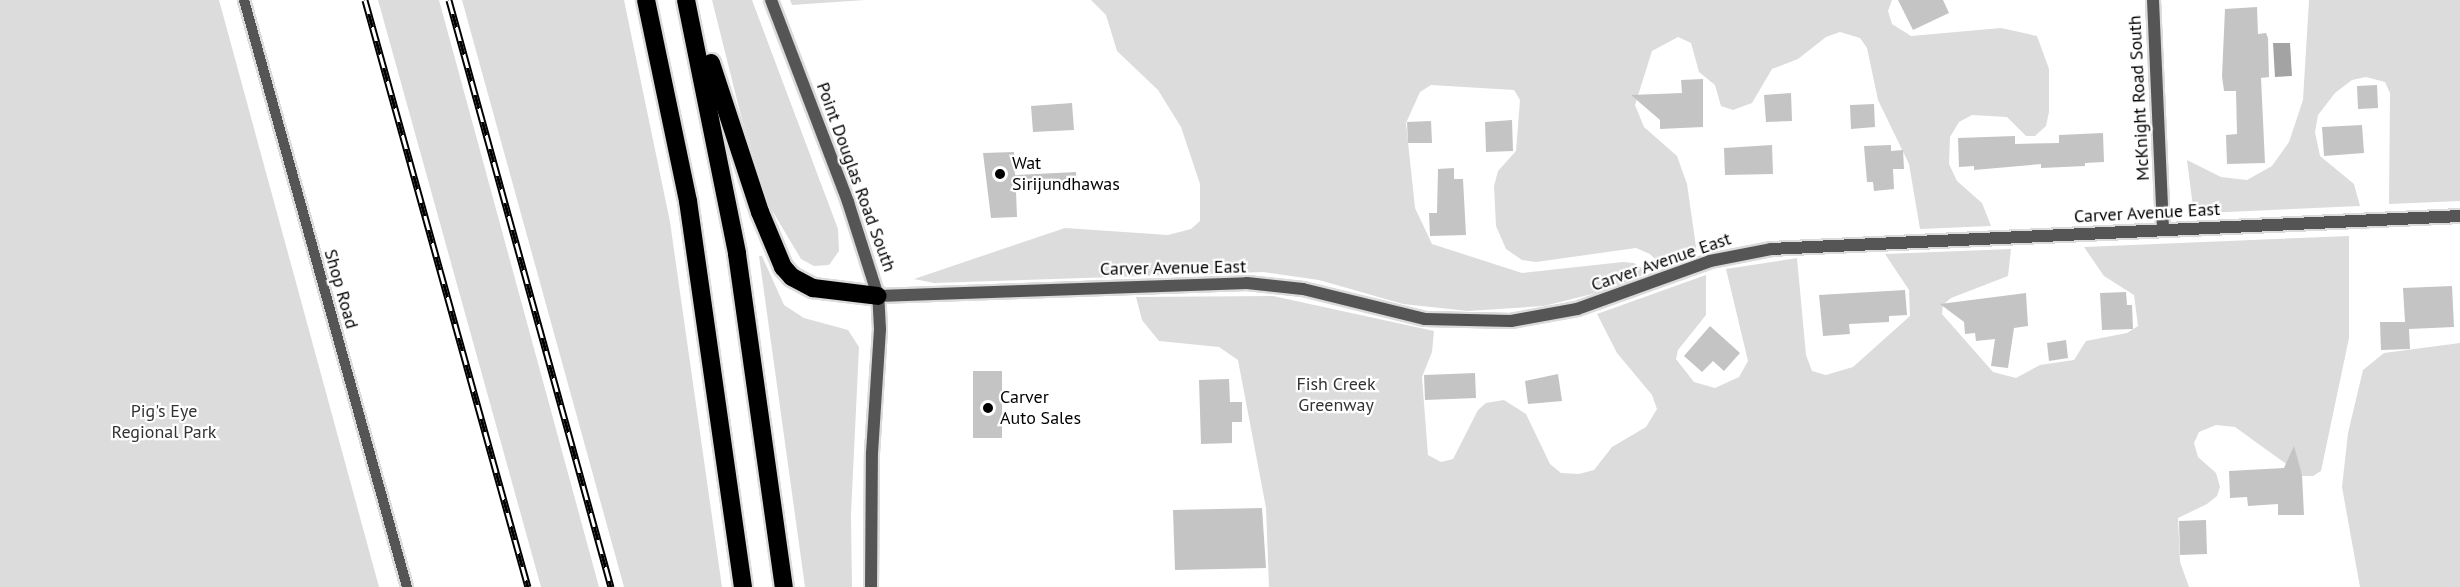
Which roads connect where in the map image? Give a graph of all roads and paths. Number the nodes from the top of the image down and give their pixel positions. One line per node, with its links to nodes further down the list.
1 (244, 0): 10 (lane, Shop Road)
2 (646, 0): 11 (highway)
3 (686, 0): 12 (highway)
4 (691, 0): 9 (highway)
5 (771, 0): 9 (street, Point Douglas Road South)
6 (2153, 0): 8 (street, McKnight Road South)
7 (2460, 216): 8 (street, Carver Avenue East)
8 (2163, 230): 9 (street, Carver Avenue East)
9 (878, 296): 13 (street, Point Douglas Road South)
10 (407, 587)
11 (743, 587)
12 (784, 587)
13 (871, 587)

